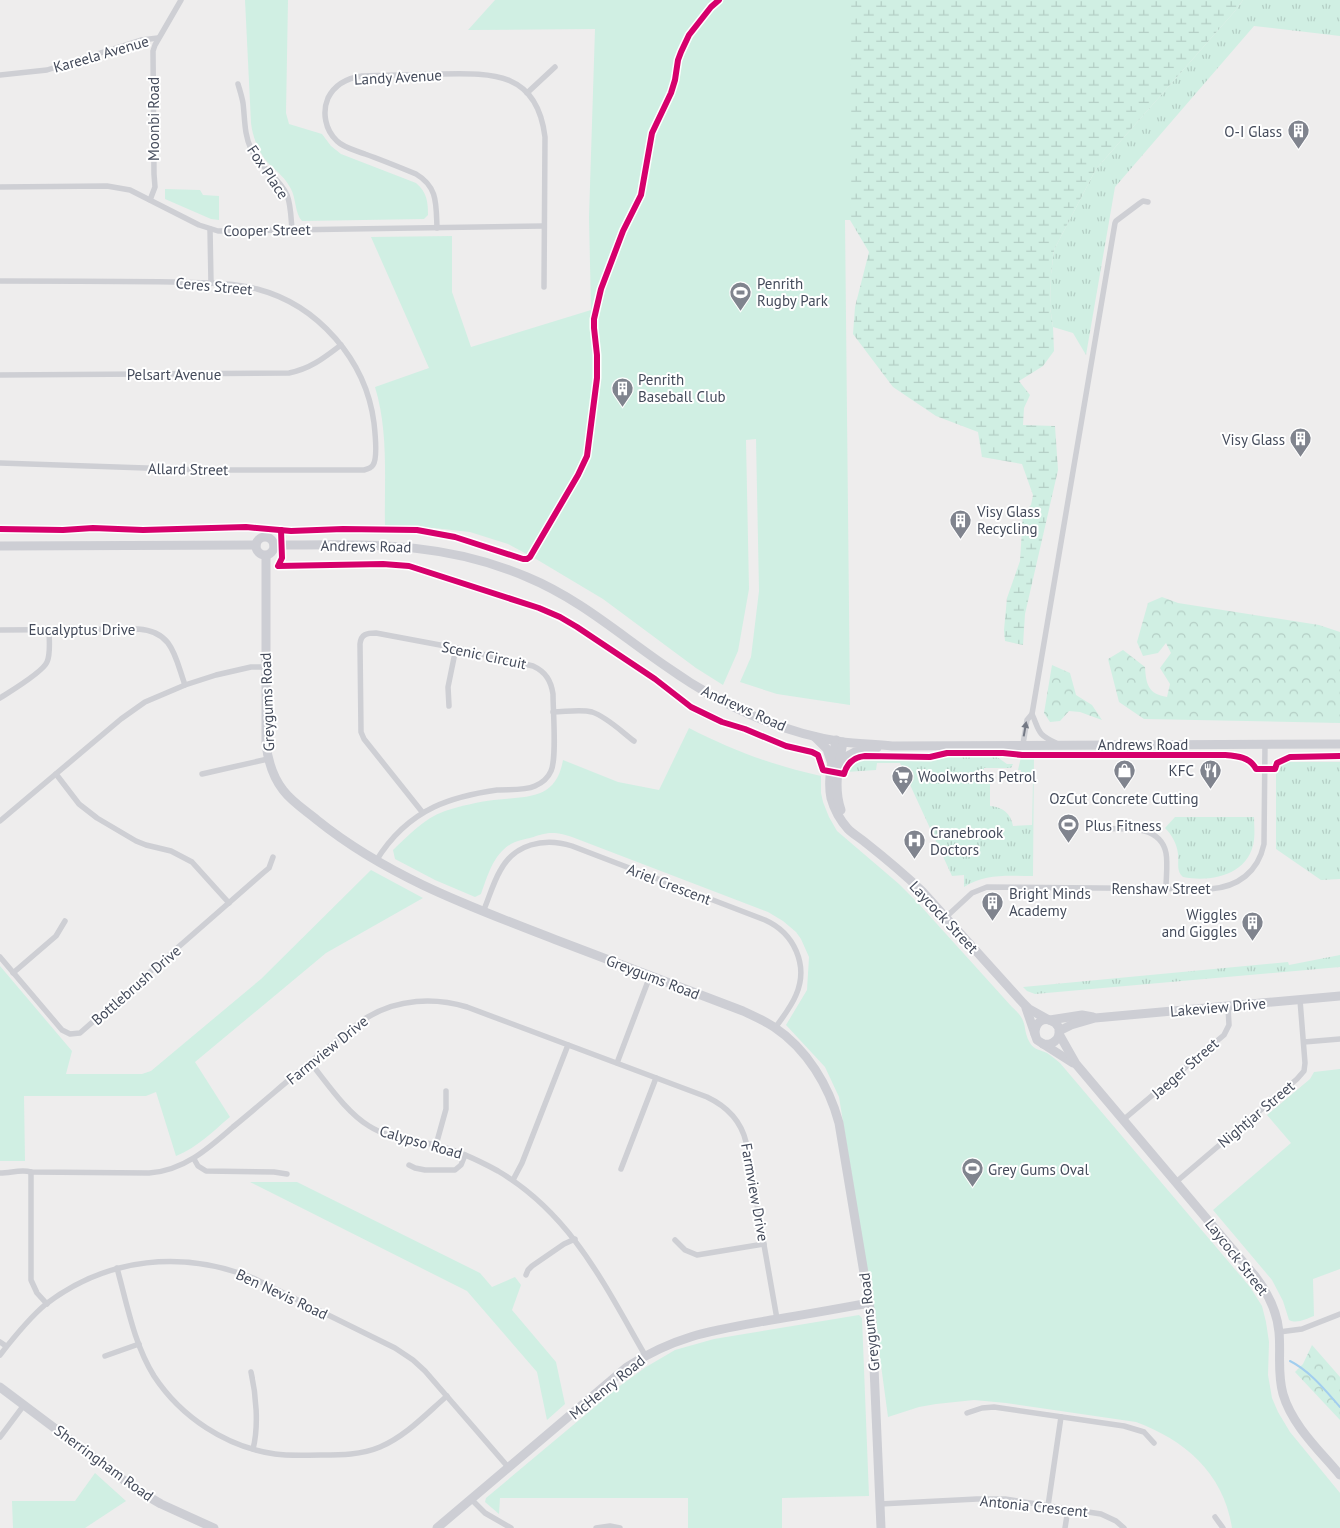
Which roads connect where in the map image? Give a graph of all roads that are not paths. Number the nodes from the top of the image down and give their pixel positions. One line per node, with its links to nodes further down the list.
1 (181, 0): 2 (street, Kareela Avenue)
2 (158, 38): 4 (street, Kareela Avenue); 8 (street, Moonbi Road)
3 (555, 67): 6 (street)
4 (0, 74)
5 (238, 84): 13 (street, Fox Place)
6 (527, 93): 10 (street, Landy Avenue); 11 (street, Landy Avenue)
7 (0, 187): 8 (street, Cooper Street)
8 (150, 200): 12 (street, Cooper Street)
9 (1148, 202): 35 (street)
10 (544, 226): 11 (street, Cooper Street); 16 (street, Landy Avenue)
11 (437, 228): 13 (street, Cooper Street)
12 (210, 229): 13 (street, Cooper Street); 15 (street)
13 (292, 230)
14 (0, 281): 15 (street, Ceres Street)
15 (210, 284): 17 (street, Ceres Street)
16 (544, 288)
17 (341, 345): 18 (street, Pelsart Avenue); 20 (street, Ceres Street)
18 (0, 375)
19 (0, 463): 20 (street, Allard Street)
20 (374, 464)
21 (256, 545): 22 (street, Andrews Road); 23 (street, Andrews Road); 24 (street)
22 (274, 545): 24 (street); 36 (street, Andrews Road)
23 (0, 546)
24 (266, 556): 30 (street, Greygums Road)
25 (167, 629): 28 (street)
26 (0, 630): 27 (street, Eucalyptus Drive)
27 (49, 630): 28 (street, Eucalyptus Drive); 32 (street)
28 (162, 636): 31 (street)
29 (456, 648): 33 (street); 34 (street, Scenic Circuit); 49 (street, Scenic Circuit)
30 (265, 667): 31 (street); 44 (street, Greygums Road)
31 (185, 685): 47 (street)
32 (0, 698)
33 (449, 706)
34 (553, 712): 38 (street); 49 (street, Scenic Circuit)
35 (1032, 714): 39 (street, one-way to 35); 40 (street)
36 (814, 736): 37 (street, Andrews Road); 46 (street)
37 (839, 741): 43 (street, Andrews Road); 45 (street, Laycock Street); 46 (street, Laycock Street)
38 (634, 742)
39 (1022, 744): 40 (street, Andrews Road); 43 (street, Andrews Road)
40 (1058, 744): 41 (street, Andrews Road)
41 (1265, 744): 42 (street, Andrews Road); 55 (street, Renshaw Street)
42 (1340, 744)
43 (892, 746): 45 (street)
44 (268, 759): 48 (street); 54 (street, Greygums Road)
45 (840, 760): 52 (street, Laycock Street)
46 (831, 766): 52 (street, Laycock Street)
47 (56, 774): 50 (street); 56 (street)
48 (202, 774)
49 (423, 813): 54 (street, Scenic Circuit)
50 (0, 821)
51 (1102, 829): 55 (street)
52 (860, 837): 58 (street, Laycock Street)
53 (273, 857): 56 (street, Bottlebrush Drive)
54 (376, 861): 57 (street, Greygums Road)
55 (1166, 889): 58 (street, Renshaw Street)
56 (229, 903): 61 (street, Bottlebrush Drive)
57 (483, 912): 62 (street, Greygums Road); 69 (street, Ariel Crescent)
58 (946, 917): 65 (street, Laycock Street)
59 (64, 921): 61 (street)
60 (0, 957): 61 (street, Bottlebrush Drive)
61 (13, 972)
62 (650, 976): 69 (street, Greygums Road); 77 (street)
63 (1340, 996): 64 (street, Lakeview Drive)
64 (1300, 1000): 66 (street, Lakeview Drive); 73 (street, Nightjar Street)
65 (1023, 1003): 68 (street, Laycock Street); 71 (street, Laycock Street)
66 (1228, 1006): 67 (street, Lakeview Drive); 81 (street, Jaeger Street)
67 (1096, 1018): 68 (street, Lakeview Drive); 70 (street, Lakeview Drive)
68 (1048, 1020): 70 (street); 71 (street)
69 (775, 1028): 97 (street, Greygums Road)
70 (1059, 1032): 74 (street); 78 (street, Laycock Street)
71 (1034, 1034): 74 (street)
72 (1340, 1039): 73 (street)
73 (1304, 1042): 91 (street, Nightjar Street)
74 (1042, 1044): 78 (street, Laycock Street)
75 (568, 1045): 76 (street, Farmview Drive); 77 (street, Farmview Drive); 90 (street)
76 (310, 1062): 82 (street, Calypso Road); 84 (street, Farmview Drive)
77 (617, 1063): 79 (street, Farmview Drive)
78 (1076, 1064): 81 (street, Laycock Street)
79 (656, 1078): 86 (street); 94 (street, Farmview Drive)
80 (446, 1090): 82 (street)
81 (1123, 1120): 91 (street, Laycock Street)
82 (436, 1145): 83 (street, Calypso Road)
83 (465, 1155): 85 (street); 90 (street, Calypso Road)
84 (194, 1159): 88 (street, Farmview Drive); 89 (street)
85 (409, 1165)
86 (622, 1169)
87 (0, 1172): 88 (street, Farmview Drive)
88 (31, 1172): 98 (street)
89 (287, 1174)
90 (513, 1180): 92 (street, Calypso Road)
91 (1176, 1182): 101 (street, Laycock Street)
92 (575, 1239): 96 (street); 106 (street, Calypso Road)
93 (675, 1240): 94 (street)
94 (764, 1244): 100 (street, Farmview Drive)
95 (117, 1268): 98 (street, Ben Nevis Road); 103 (street); 110 (street, Ben Nevis Road)
96 (526, 1275)
97 (869, 1303): 100 (street, McHenry Road); 120 (street, Greygums Road)
98 (46, 1304): 104 (street, Ben Nevis Road)
99 (1340, 1314): 101 (street)
100 (777, 1319): 106 (street, McHenry Road)
101 (1279, 1332): 118 (street, Laycock Street)
102 (0, 1342): 104 (street)
103 (139, 1344): 107 (street); 116 (street)
104 (6, 1346): 105 (street, Ben Nevis Road)
105 (0, 1355)
106 (645, 1355): 117 (street, McHenry Road)
107 (105, 1356)
108 (250, 1372): 116 (street)
109 (0, 1387): 111 (street, Sherringham Road)
110 (447, 1396): 116 (street); 117 (street, Ben Nevis Road)
111 (24, 1404): 114 (street); 124 (street, Sherringham Road)
112 (966, 1413): 113 (street)
113 (1061, 1417): 115 (street); 121 (street)
114 (0, 1436)
115 (1154, 1443)
116 (253, 1449)
117 (508, 1467): 119 (street, McHenry Road)
118 (1340, 1476)
119 (471, 1499): 125 (street, McHenry Road); 126 (street)
120 (880, 1504): 121 (street, Antonia Crescent); 129 (street, Greygums Road)
121 (1048, 1506): 122 (street, Antonia Crescent)
122 (1068, 1509): 130 (street); 131 (street, Antonia Crescent)
123 (1215, 1517): 132 (street)
124 (214, 1528)
125 (437, 1528)
126 (511, 1528)
127 (596, 1528): 128 (street)
128 (620, 1528)
129 (881, 1528)
130 (1066, 1528)
131 (1124, 1528)
132 (1223, 1528)

